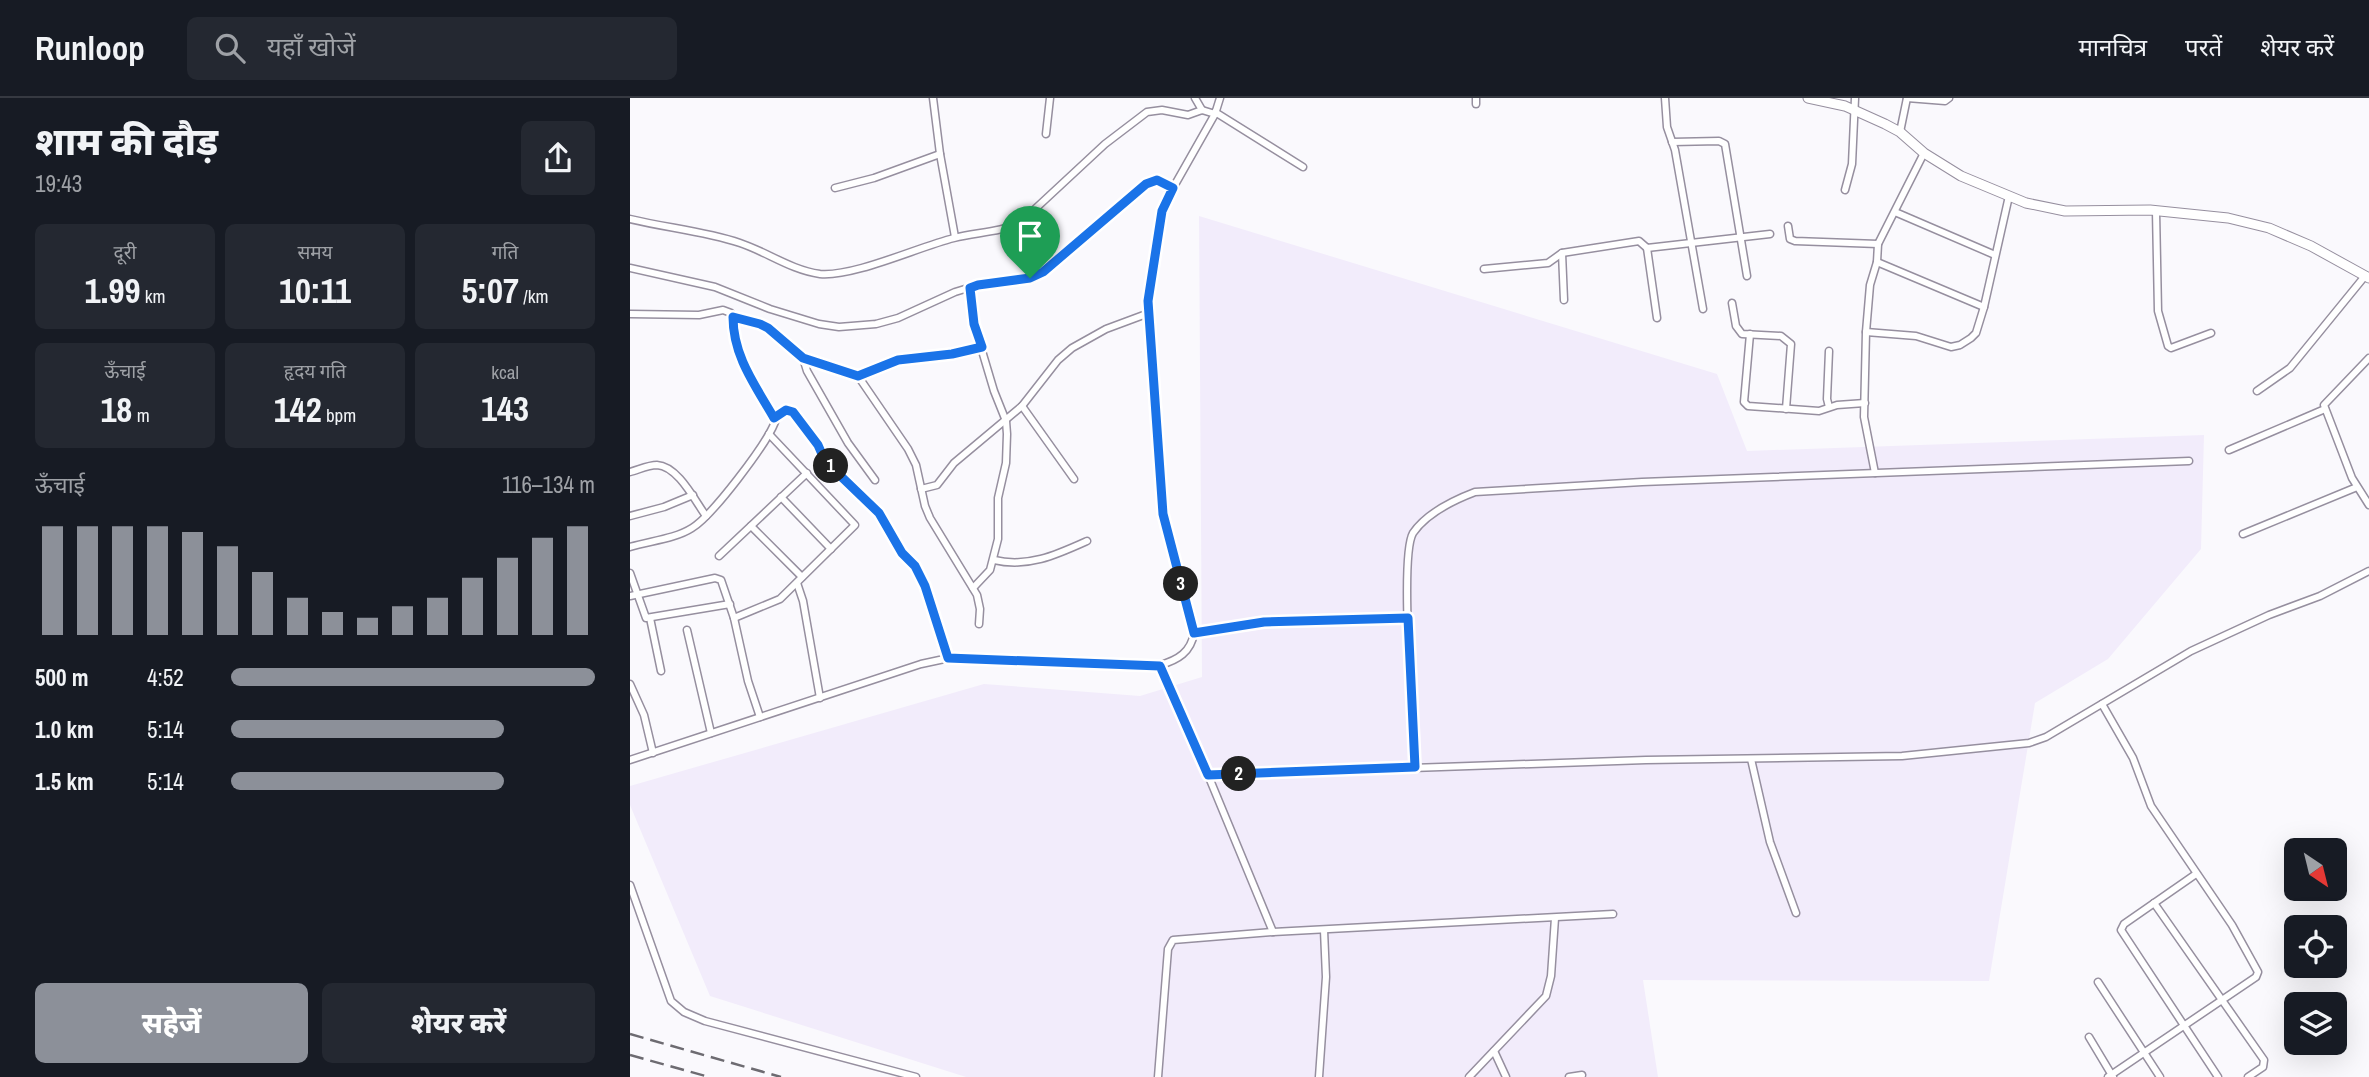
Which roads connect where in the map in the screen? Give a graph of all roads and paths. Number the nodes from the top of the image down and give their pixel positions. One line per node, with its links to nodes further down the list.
1 (933, 98): 17 (street)
2 (1050, 98): 14 (street)
3 (1195, 98): 11 (street)
4 (1220, 98): 12 (street)
5 (1665, 98): 15 (street)
6 (1808, 98): 10 (street)
7 (1855, 98): 10 (street)
8 (1907, 98): 9 (street); 13 (street)
9 (1948, 98)
10 (1855, 109): 13 (street); 21 (street)
11 (1202, 110): 12 (street); 28 (street)
12 (1214, 115): 18 (street); 19 (street)
13 (1900, 132): 16 (street)
14 (1046, 134)
15 (1672, 142): 29 (street); 30 (street)
16 (1924, 153): 22 (street); 24 (street)
17 (940, 154): 20 (street); 28 (street)
18 (1303, 167)
19 (1174, 186): 40 (street); 45 (street)
20 (835, 188)
21 (1845, 190)
22 (2009, 196): 23 (street); 34 (street)
23 (2156, 211): 39 (street); 50 (street)
24 (1895, 212): 31 (street); 34 (street)
25 (630, 219): 28 (street)
26 (1788, 226): 31 (street)
27 (1770, 234): 29 (street)
28 (955, 237)
29 (1742, 237): 30 (street); 38 (street)
30 (1692, 244): 32 (street); 44 (street)
31 (1878, 244): 35 (street)
32 (1647, 248): 33 (street); 48 (street)
33 (1562, 253): 37 (street); 41 (street)
34 (1995, 255): 43 (street)
35 (1877, 262): 43 (street); 49 (street)
36 (630, 268): 40 (street)
37 (1484, 269)
38 (1747, 276)
39 (2367, 277): 57 (street)
40 (970, 288): 52 (street)
41 (1564, 300)
42 (1732, 303): 51 (street)
43 (1984, 306): 49 (street)
44 (1703, 309)
45 (1149, 313): 59 (street); 98 (street)
46 (630, 314): 47 (street)
47 (733, 317): 54 (street); 63 (street)
48 (1657, 318)
49 (1866, 332): 58 (street)
50 (2211, 333)
51 (1750, 334): 61 (street); 61 (street)
52 (982, 347): 56 (street); 64 (street)
53 (1829, 351): 60 (street)
54 (803, 358): 56 (street); 72 (street)
55 (2369, 358): 62 (street)
56 (858, 376): 74 (street)
57 (2257, 391)
58 (1865, 403): 60 (street); 70 (street)
59 (1022, 407): 64 (street); 71 (street)
60 (1829, 407): 61 (street)
61 (1786, 409)
62 (2325, 409): 66 (street); 73 (street)
63 (774, 418): 65 (street); 99 (street)
64 (1006, 421): 74 (street); 86 (street)
65 (769, 434): 69 (street); 79 (street)
66 (2230, 450)
67 (2189, 461): 70 (street)
68 (630, 472): 75 (street)
69 (807, 473): 76 (street); 84 (street)
70 (1875, 473): 95 (street)
71 (1074, 479)
72 (875, 480)
73 (2357, 487): 77 (street); 81 (street)
74 (921, 489): 90 (street)
75 (692, 495): 78 (street); 79 (street)
76 (781, 497): 80 (street); 84 (street)
77 (2369, 505)
78 (630, 516)
79 (706, 516): 83 (street)
80 (751, 526): 85 (street); 89 (street)
81 (2243, 534)
82 (1087, 541): 86 (street)
83 (630, 547)
84 (831, 549): 89 (street)
85 (719, 556)
86 (994, 560): 90 (street)
87 (2369, 571): 104 (street)
88 (630, 572): 91 (street)
89 (800, 580): 94 (street); 103 (street)
90 (973, 589): 96 (street)
91 (634, 594): 92 (street); 93 (street)
92 (730, 604): 93 (street); 94 (street)
93 (650, 618): 101 (street)
94 (734, 618): 105 (street)
95 (1408, 618): 98 (street); 110 (street)
96 (979, 624)
97 (687, 630): 106 (street)
98 (1194, 633): 100 (street)
99 (948, 658): 100 (street); 103 (street)
100 (1160, 666): 111 (street)
101 (661, 671)
102 (630, 684): 107 (street)
103 (820, 698): 105 (street)
104 (2102, 704): 108 (street); 112 (street)
105 (760, 717): 106 (street)
106 (711, 733): 107 (street)
107 (653, 752): 109 (street)
108 (1751, 758): 110 (street); 115 (street)
109 (630, 760)
110 (1415, 767): 111 (street)
111 (1208, 775): 119 (street)
112 (2196, 874): 114 (street); 121 (street)
113 (630, 885): 128 (street)
114 (2154, 903): 121 (street); 122 (street)
115 (1796, 912)
116 (1613, 915): 117 (street)
117 (1555, 918): 118 (street); 124 (street)
118 (1324, 930): 119 (street); 130 (street)
119 (1273, 932): 129 (street)
120 (2098, 982): 125 (street)
121 (2222, 999): 122 (street); 136 (street)
122 (2183, 1026): 125 (street); 135 (street)
123 (2089, 1037): 127 (street)
124 (1494, 1051): 131 (street); 132 (street)
125 (2144, 1052): 127 (street); 134 (street)
126 (1582, 1075): 133 (street)
127 (2111, 1076)
128 (916, 1077)
129 (1158, 1077)
130 (1319, 1077)
131 (1469, 1077)
132 (1506, 1077)
133 (1569, 1077)
134 (2160, 1077)
135 (2218, 1077)
136 (2248, 1077)

